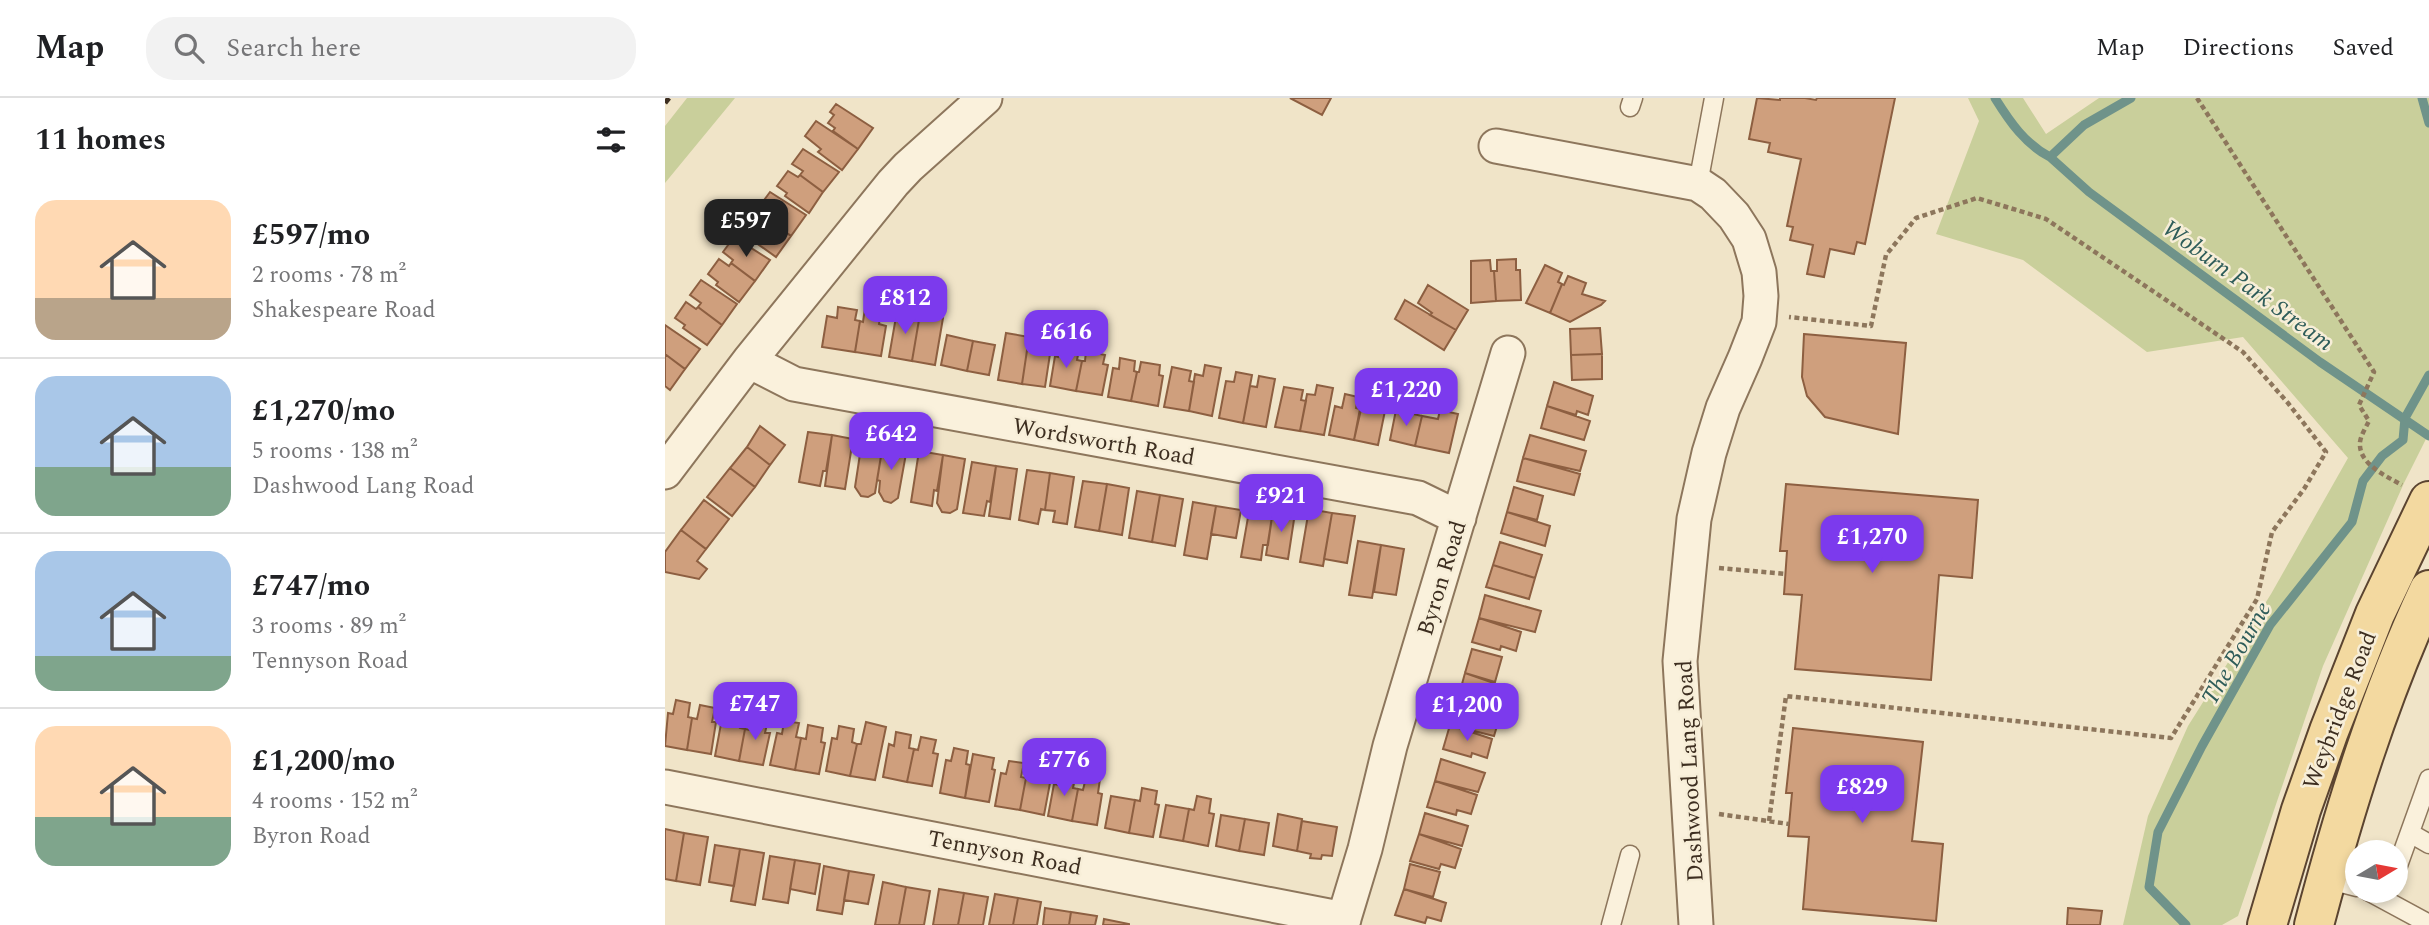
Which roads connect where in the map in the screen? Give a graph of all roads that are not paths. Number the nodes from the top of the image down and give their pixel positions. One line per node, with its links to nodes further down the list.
1 (985, 98): 6 (street)
2 (1714, 98): 4 (lane)
3 (1496, 146): 4 (street, Dashwood Lang Road)
4 (1698, 184): 22 (street, Dashwood Lang Road)
5 (1508, 353): 9 (street, Byron Road)
6 (748, 361): 7 (street); 9 (street, Wordsworth Road)
7 (665, 472)
8 (2418, 494): 23 (main road, Weybridge Road)
9 (1459, 518): 19 (street, Byron Road)
10 (2429, 590): 17 (main road, Weybridge Road)
11 (2429, 779): 13 (lane)
12 (665, 787): 19 (street, Tennyson Road)
13 (2410, 833): 14 (lane); 15 (lane)
14 (2407, 840)
15 (2429, 844)
16 (1630, 855): 21 (lane)
17 (2342, 883): 24 (main road, Weybridge Road)
18 (2399, 903): 20 (lane)
19 (1343, 922)
20 (2429, 924)
21 (1611, 925)
22 (1696, 925)
23 (2267, 925)
24 (2314, 925)

